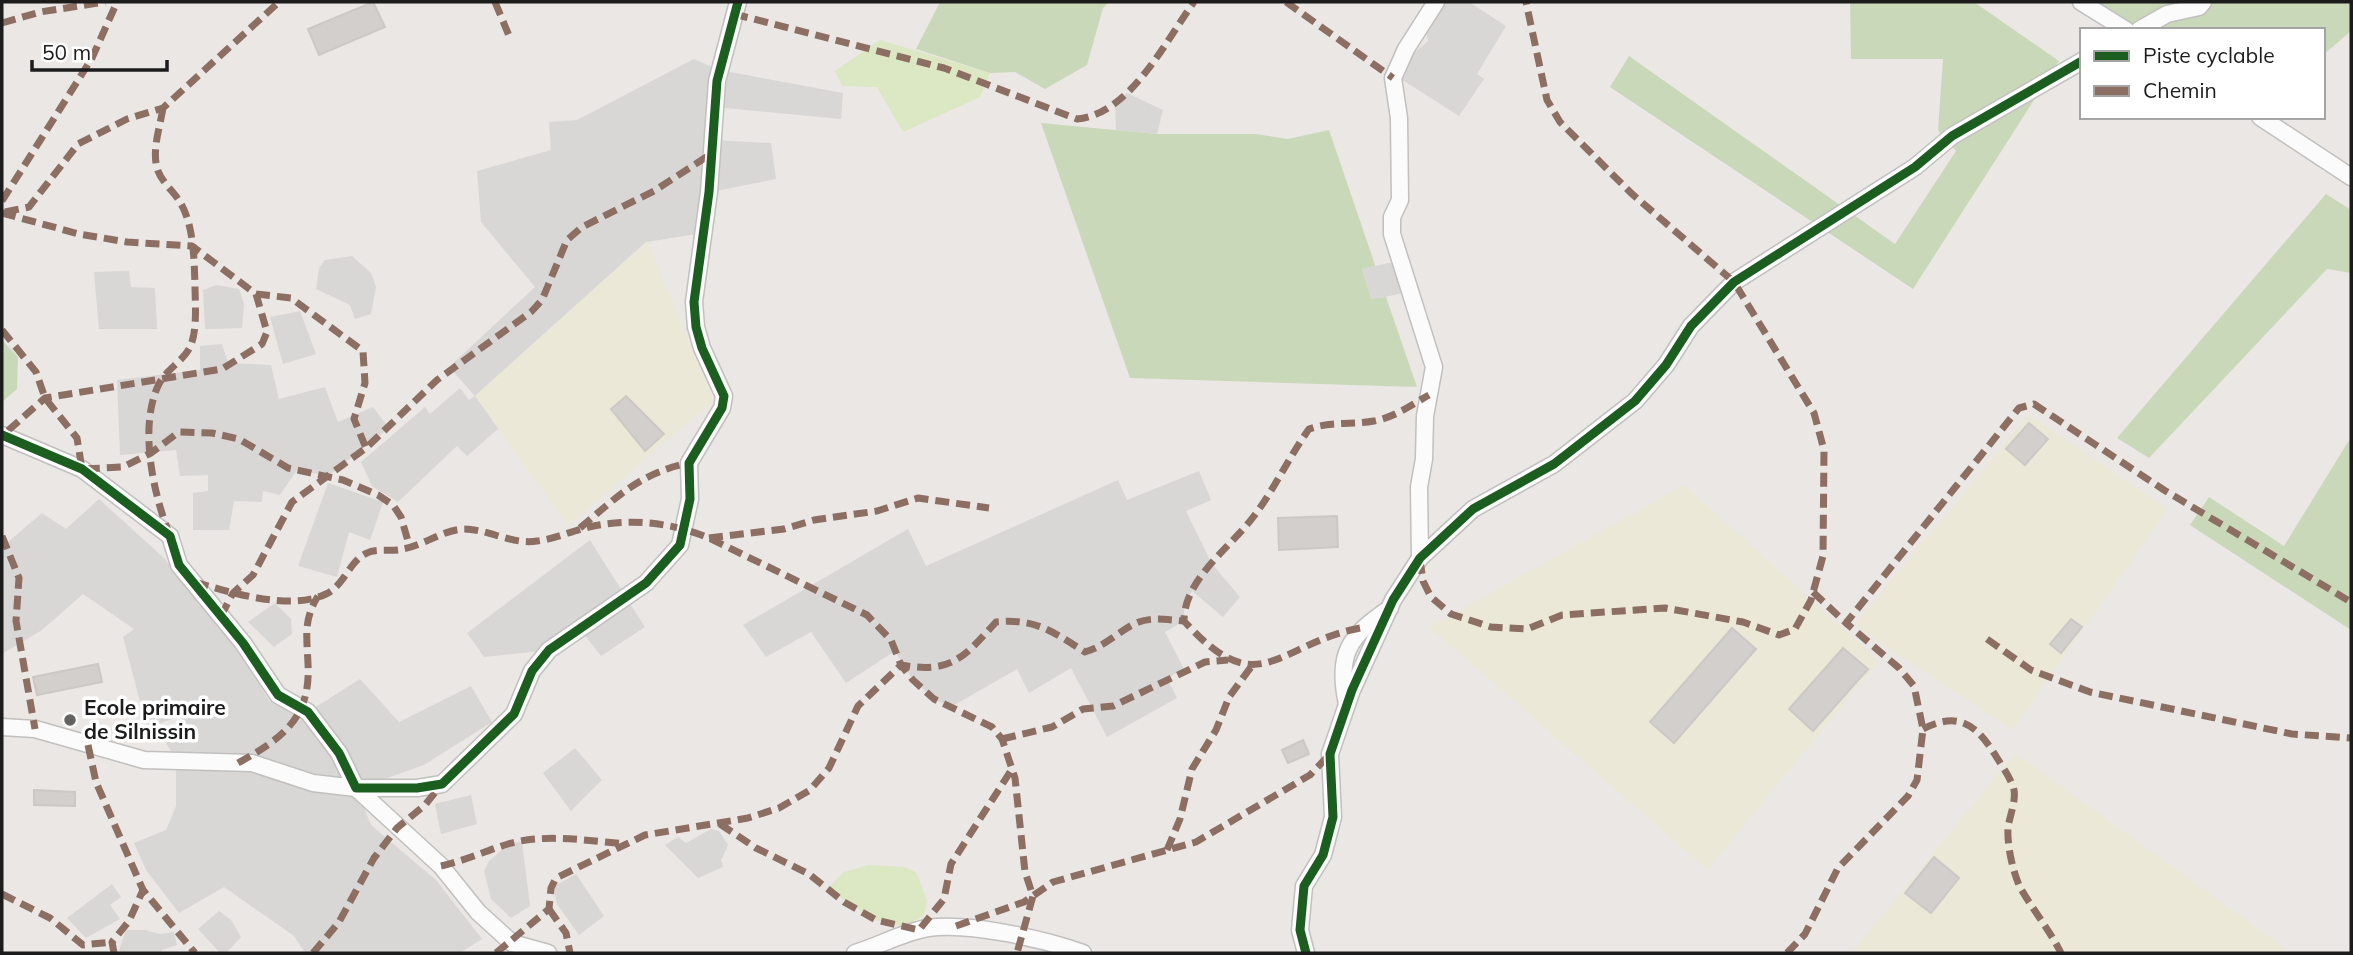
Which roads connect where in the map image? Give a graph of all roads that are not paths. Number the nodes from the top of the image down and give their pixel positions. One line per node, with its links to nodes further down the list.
1 (738, 2): 13 (street)
2 (1436, 2): 11 (street)
3 (2081, 2): 5 (street)
4 (2203, 2): 6 (street)
5 (2123, 28)
6 (2142, 28)
7 (2080, 62): 11 (street)
8 (2263, 119): 9 (street)
9 (2351, 177)
10 (2, 435): 13 (street)
11 (1420, 558): 17 (street)
12 (2, 727): 13 (street)
13 (356, 788): 14 (street)
14 (548, 953)
15 (857, 953): 16 (street)
16 (1083, 953)
17 (1306, 953)

